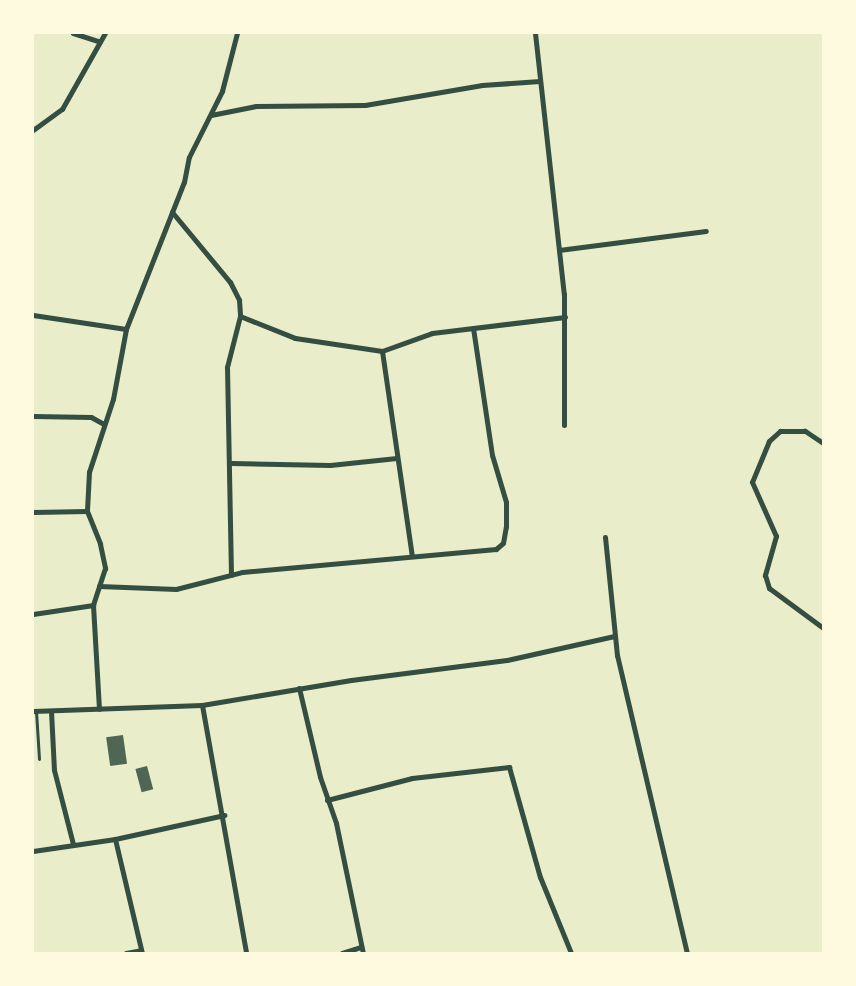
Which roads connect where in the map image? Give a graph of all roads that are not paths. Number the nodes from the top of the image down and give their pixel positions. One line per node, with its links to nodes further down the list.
1 (73, 33): 5 (street)
2 (105, 33): 5 (street)
3 (237, 33): 7 (street)
4 (535, 33): 6 (street)
5 (100, 42): 8 (street)
6 (540, 81): 7 (street); 11 (street)
7 (211, 115): 9 (street)
8 (33, 130)
9 (172, 212): 13 (street); 16 (street)
10 (706, 231): 11 (street)
11 (559, 250): 14 (street)
12 (33, 315): 16 (street)
13 (240, 316): 17 (street); 23 (street)
14 (565, 317): 15 (street); 20 (street)
15 (473, 328): 17 (street); 27 (street)
16 (126, 329): 19 (street)
17 (382, 351): 22 (street)
18 (33, 416): 19 (street)
19 (102, 423): 24 (street)
20 (564, 426)
21 (823, 443): 32 (street)
22 (397, 458): 23 (street); 27 (street)
23 (232, 463): 28 (street)
24 (87, 511): 25 (street); 29 (street)
25 (33, 512)
26 (605, 537): 33 (street)
27 (412, 556): 28 (street)
28 (231, 574): 29 (street)
29 (99, 585): 30 (street)
30 (93, 605): 31 (street); 36 (street)
31 (33, 614)
32 (823, 628)
33 (614, 636): 34 (street); 51 (street)
34 (299, 688): 35 (street); 40 (street)
35 (202, 705): 36 (street); 41 (street)
36 (99, 709): 38 (street)
37 (35, 711): 38 (street); 39 (lane)
38 (51, 711): 43 (street)
39 (39, 759)
40 (327, 800): 45 (street); 50 (street)
41 (224, 815): 42 (street); 48 (street)
42 (115, 838): 43 (street); 46 (street)
43 (73, 844): 44 (street)
44 (33, 851)
45 (362, 950): 49 (street)
46 (142, 952): 47 (street)
47 (126, 953)
48 (246, 953)
49 (342, 953)
50 (571, 953)
51 (687, 953)

